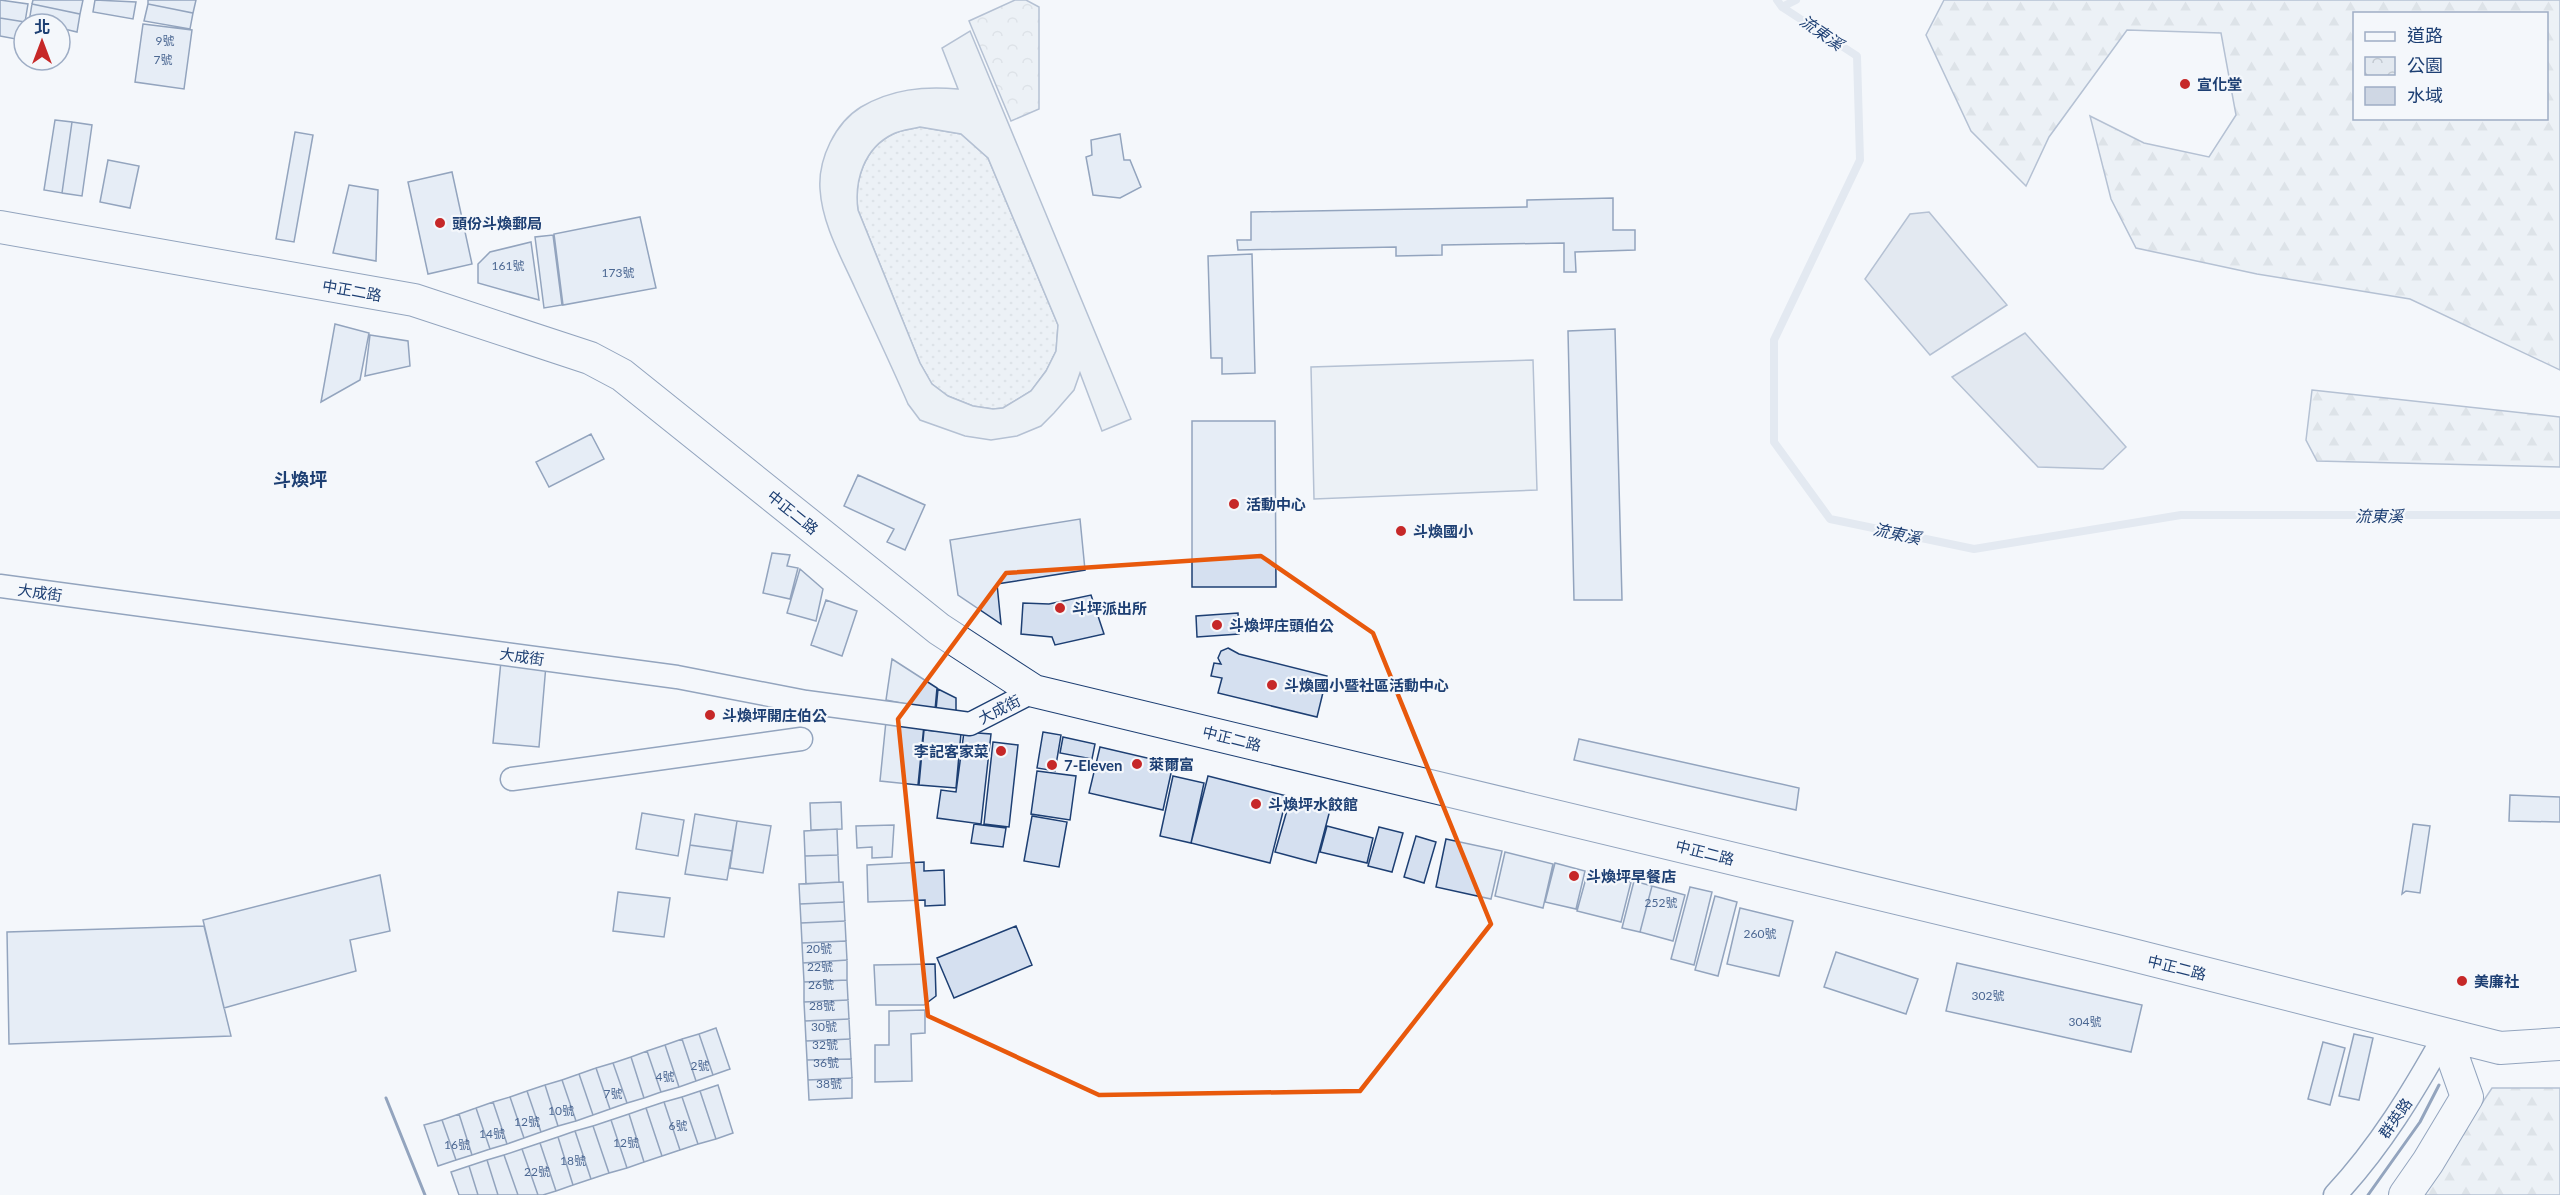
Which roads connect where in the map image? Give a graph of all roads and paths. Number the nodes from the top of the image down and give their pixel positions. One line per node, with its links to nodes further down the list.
1 (0, 227): 3 (main road, 中正二路)
2 (0, 586): 3 (street, 大成街)
3 (1034, 691): 6 (main road, 中正二路)
4 (801, 739): 5 (street)
5 (512, 779)
6 (2445, 1035): 7 (main road, 中正二路); 8 (street, 群英路); 9 (main road)
7 (2560, 1044)
8 (2335, 1195)
9 (2405, 1195)

